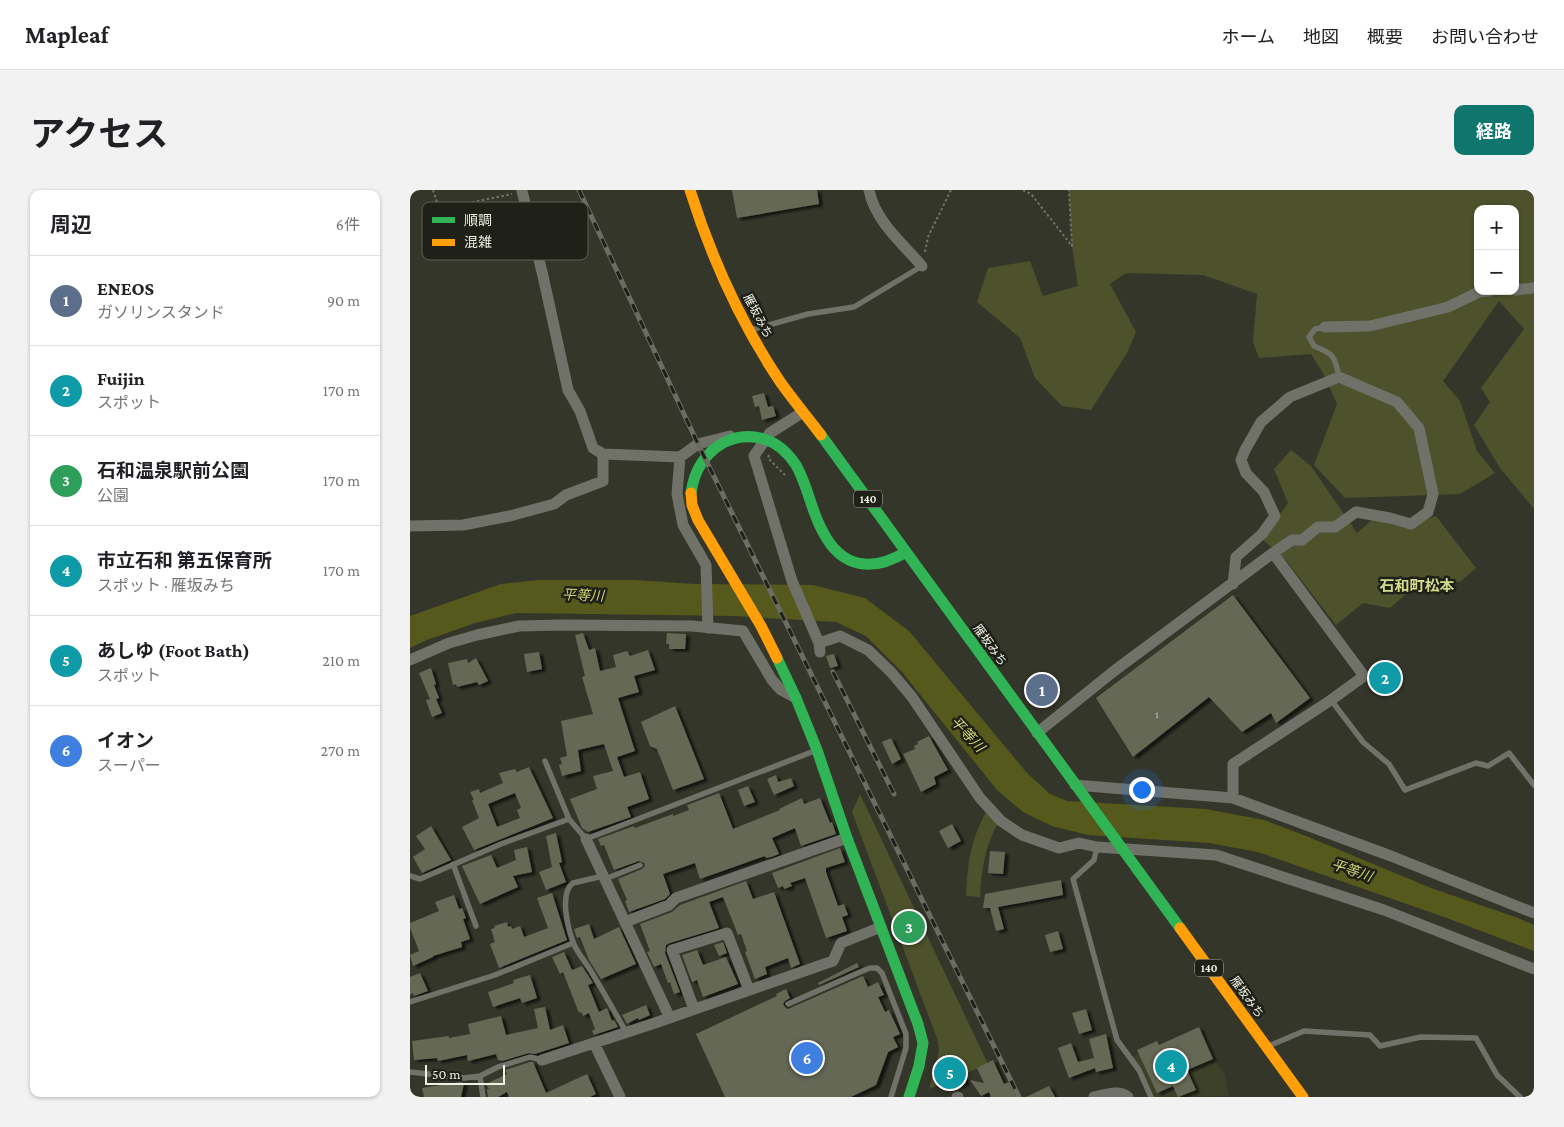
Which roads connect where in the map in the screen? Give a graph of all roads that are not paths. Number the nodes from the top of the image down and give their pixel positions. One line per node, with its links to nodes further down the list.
1 (690, 190): 11 (main road, 雁坂みち / 140)
2 (869, 190): 6 (street)
3 (522, 192): 4 (street)
4 (524, 202)
5 (539, 260): 15 (street)
6 (922, 266): 11 (lane)
7 (1534, 288): 8 (street)
8 (1519, 290)
9 (1474, 294): 10 (street)
10 (1325, 327): 12 (lane)
11 (749, 330): 13 (main road, 雁坂みち / 140)
12 (1339, 378): 19 (street); 20 (street)
13 (803, 412): 14 (street); 18 (main road, 雁坂みち / 140)
14 (770, 433): 16 (street); 35 (street)
15 (604, 454): 16 (street); 17 (street)
16 (680, 457): 21 (street)
17 (410, 526)
18 (906, 552): 23 (main road); 25 (main road, 雁坂みち / 140)
19 (1273, 553): 20 (street); 24 (street)
20 (1233, 584): 25 (street)
21 (708, 624): 22 (street); 23 (street)
22 (410, 660)
23 (796, 698): 26 (main road)
24 (1331, 700): 28 (lane); 30 (street)
25 (1037, 733): 29 (main road, 雁坂みち / 140)
26 (817, 750): 32 (main road); 33 (lane)
27 (545, 761): 31 (lane)
28 (1534, 785)
29 (1077, 788): 30 (street); 34 (main road, 雁坂みち / 140)
30 (1232, 798): 40 (street)
31 (568, 819): 33 (lane); 36 (lane)
32 (847, 838): 41 (street); 43 (main road)
33 (586, 839): 39 (street)
34 (1118, 844): 35 (street); 45 (street); 53 (main road, 雁坂みち / 140)
35 (1097, 847): 65 (lane)
36 (453, 864): 38 (lane); 42 (lane)
37 (640, 865): 39 (lane)
38 (410, 876)
39 (604, 877): 41 (street); 44 (lane)
40 (1534, 913)
41 (625, 922): 50 (street)
42 (476, 926)
43 (881, 927): 46 (street); 54 (main road)
44 (573, 943): 47 (lane); 51 (lane)
45 (1534, 969)
46 (749, 990): 49 (street); 49 (street)
47 (410, 1002)
48 (788, 1004): 54 (lane)
49 (694, 1009): 50 (street)
50 (670, 1018): 51 (street)
51 (626, 1032): 52 (street)
52 (594, 1043): 55 (street); 60 (street)
53 (1267, 1047): 58 (main road, 雁坂みち / 140); 66 (lane)
54 (914, 1052): 61 (lane); 62 (main road)
55 (542, 1060): 57 (lane)
56 (410, 1072): 57 (lane)
57 (480, 1076): 59 (lane)
58 (1299, 1096)
59 (483, 1097)
60 (620, 1097)
61 (891, 1097)
62 (909, 1097)
63 (1094, 1097): 64 (street)
64 (1128, 1097)
65 (1151, 1097)
66 (1520, 1097)

